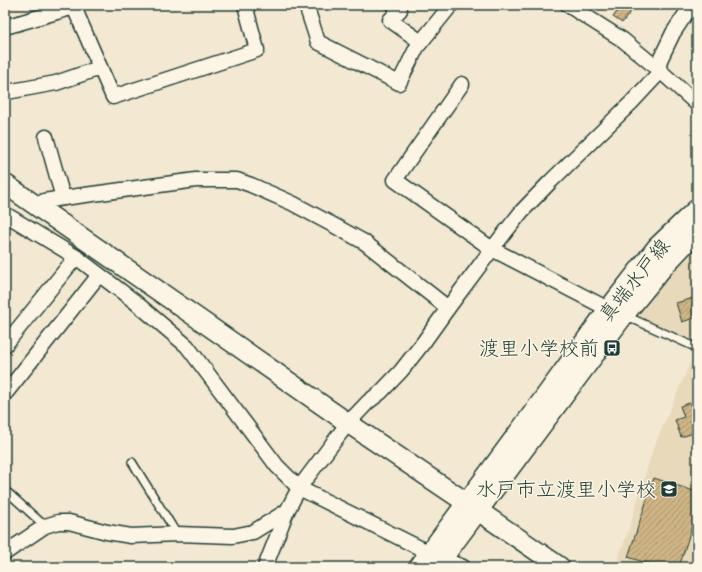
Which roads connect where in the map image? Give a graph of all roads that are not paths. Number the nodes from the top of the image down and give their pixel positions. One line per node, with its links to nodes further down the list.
1 (245, 5): 10 (street)
2 (306, 5): 9 (street)
3 (394, 5): 9 (street)
4 (451, 5): 9 (street)
5 (568, 5): 11 (street)
6 (694, 5): 11 (street)
7 (74, 6): 8 (street); 10 (street)
8 (5, 27)
9 (421, 42)
10 (100, 68): 13 (street)
11 (658, 69): 14 (street); 22 (street)
12 (462, 84): 22 (street)
13 (5, 90)
14 (697, 104)
15 (46, 137): 17 (street)
16 (5, 184): 18 (street)
17 (63, 198): 18 (street); 25 (street)
18 (39, 208): 30 (street)
19 (697, 209): 26 (street, 真端水戸線)
20 (5, 214): 23 (street)
21 (697, 231): 26 (street, 真端水戸線)
22 (492, 248): 25 (street); 26 (street)
23 (76, 257): 24 (street); 27 (street)
24 (99, 275): 29 (street); 32 (street)
25 (448, 308): 30 (street)
26 (616, 312): 28 (lane); 34 (street, 真端水戸線)
27 (5, 345)
28 (694, 347)
29 (5, 394)
30 (348, 423): 32 (street); 34 (street)
31 (132, 462): 37 (lane)
32 (299, 488): 35 (street); 39 (street)
33 (5, 490): 36 (lane)
34 (472, 507): 39 (street, 真端水戸線); 42 (street)
35 (287, 511): 37 (street); 40 (street)
36 (45, 526): 37 (street); 38 (street)
37 (176, 534)
38 (5, 554)
39 (431, 561): 41 (street)
40 (265, 567)
41 (463, 567)
42 (560, 567)

